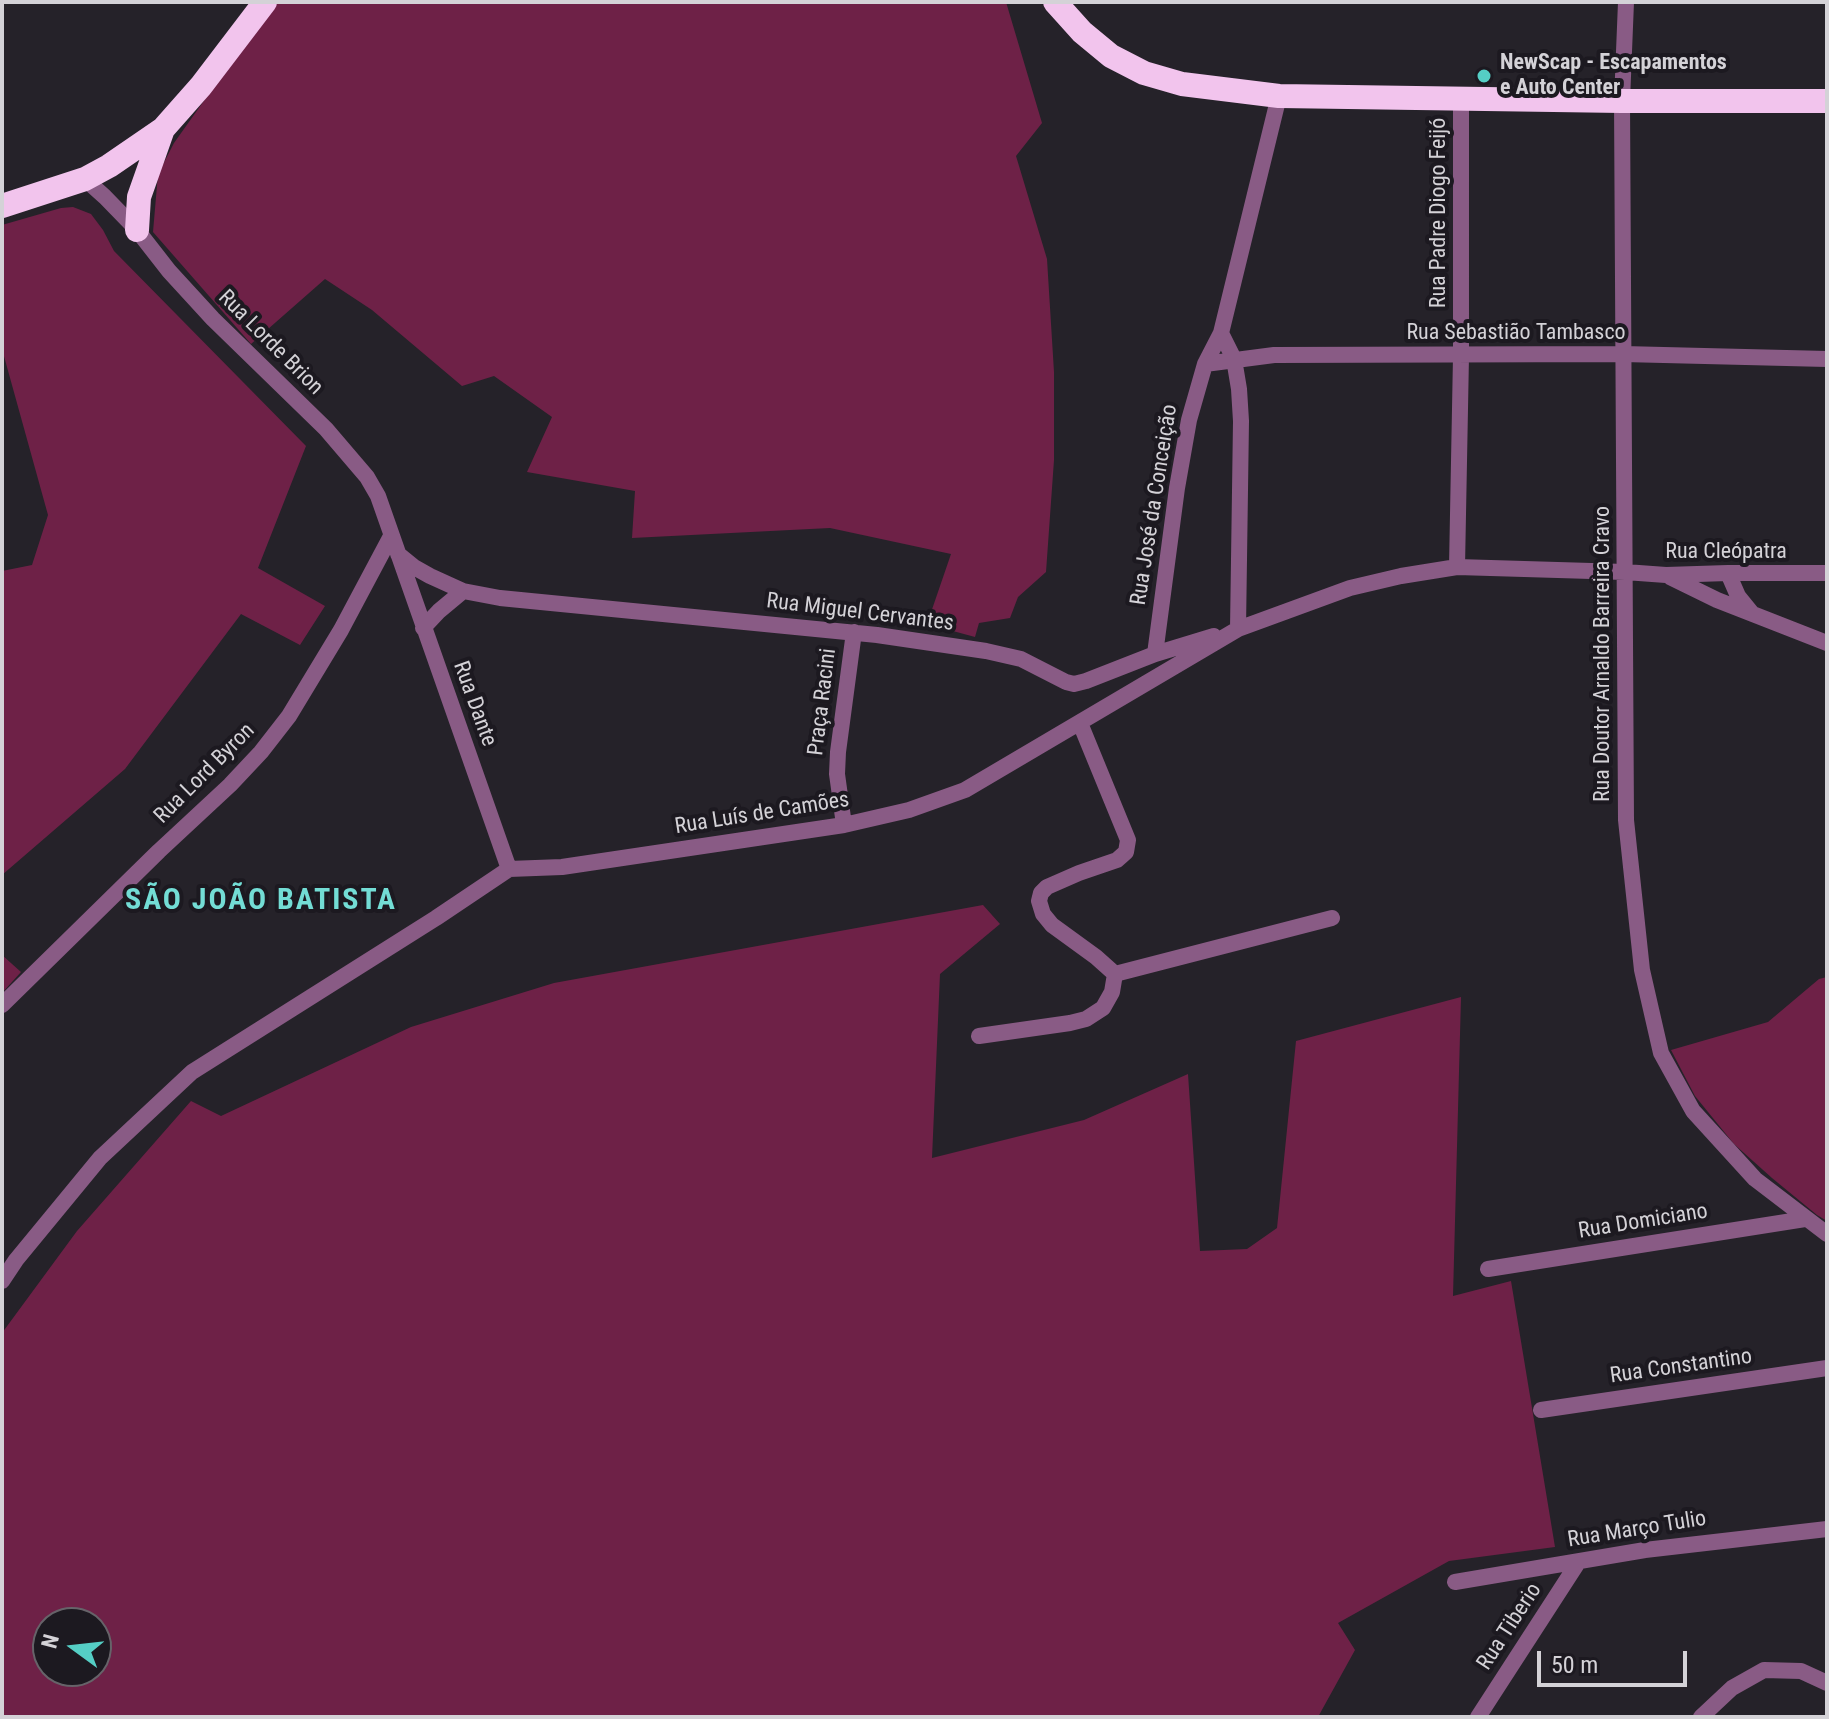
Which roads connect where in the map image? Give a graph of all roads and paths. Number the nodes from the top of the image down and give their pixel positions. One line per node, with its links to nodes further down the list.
1 (265, 2): 8 (highway)
2 (1055, 2): 4 (highway)
3 (1626, 2): 6 (street, Rua Doutor Arnaldo Barreira Cravo)
4 (1279, 96): 5 (highway); 12 (street, Rua José da Conceição)
5 (1461, 98): 6 (highway); 14 (street, Rua Padre Diogo Feijó)
6 (1622, 101): 7 (highway); 13 (street, Rua Doutor Arnaldo Barreira Cravo)
7 (1827, 101)
8 (163, 129): 9 (highway); 11 (highway)
9 (85, 179): 10 (highway); 11 (street, Rua Lorde Brion)
10 (2, 206)
11 (137, 230): 18 (street, Rua Lorde Brion)
12 (1221, 333): 15 (street); 17 (street, Rua José da Conceição)
13 (1623, 354): 14 (street, Rua Sebastião Tambasco); 16 (street, Rua Sebastião Tambasco); 21 (street, Rua Doutor Arnaldo Barreira Cravo)
14 (1461, 356): 15 (street, Rua Sebastião Tambasco); 20 (street, Rua Padre Diogo Feijó)
15 (1234, 359): 17 (street, Rua Sebastião Tambasco); 28 (street)
16 (1827, 359)
17 (1205, 364): 31 (street, Rua José da Conceição)
18 (391, 536): 19 (street, Rua Lorde Brion); 37 (street, Rua Lord Byron)
19 (398, 554): 25 (street, Rua Miguel Cervantes); 27 (street, Rua Dante)
20 (1457, 567): 21 (street, Rua Luís de Camões); 28 (street, Rua Luís de Camões)
21 (1625, 572): 24 (street, Rua Cleópatra); 39 (street, Rua Doutor Arnaldo Barreira Cravo)
22 (1728, 573): 23 (street, Rua Cleópatra); 24 (street, Rua Cleópatra); 26 (street)
23 (1827, 573)
24 (1666, 575): 26 (street)
25 (463, 591): 27 (street); 29 (street, Rua Miguel Cervantes)
26 (1752, 613): 30 (street)
27 (423, 628): 34 (street, Rua Dante)
28 (1238, 629): 31 (street, Rua Miguel Cervantes); 32 (street, Rua Luís de Camões)
29 (854, 632): 31 (street, Rua Miguel Cervantes); 33 (street, Praça Racini)
30 (1827, 643)
31 (1155, 654)
32 (1080, 723): 33 (street, Rua Luís de Camões); 36 (street)
33 (844, 825): 34 (street, Rua Luís de Camões)
34 (509, 869): 42 (street)
35 (1332, 918): 36 (street)
36 (1115, 974): 38 (street)
37 (2, 1005)
38 (979, 1036)
39 (1805, 1219): 40 (street, Rua Doutor Arnaldo Barreira Cravo); 43 (street, Rua Domiciano)
40 (1827, 1234)
41 (2, 1248): 42 (street)
42 (16, 1260): 44 (street)
43 (1488, 1269)
44 (2, 1281)
45 (1827, 1368): 46 (street, Rua Constantino)
46 (1541, 1410)
47 (1827, 1529): 48 (street, Rua Março Tulio)
48 (1579, 1561): 49 (street, Rua Março Tulio); 51 (street, Rua Tiberio)
49 (1455, 1582)
50 (1827, 1683): 52 (street)
51 (1478, 1717)
52 (1701, 1717)

